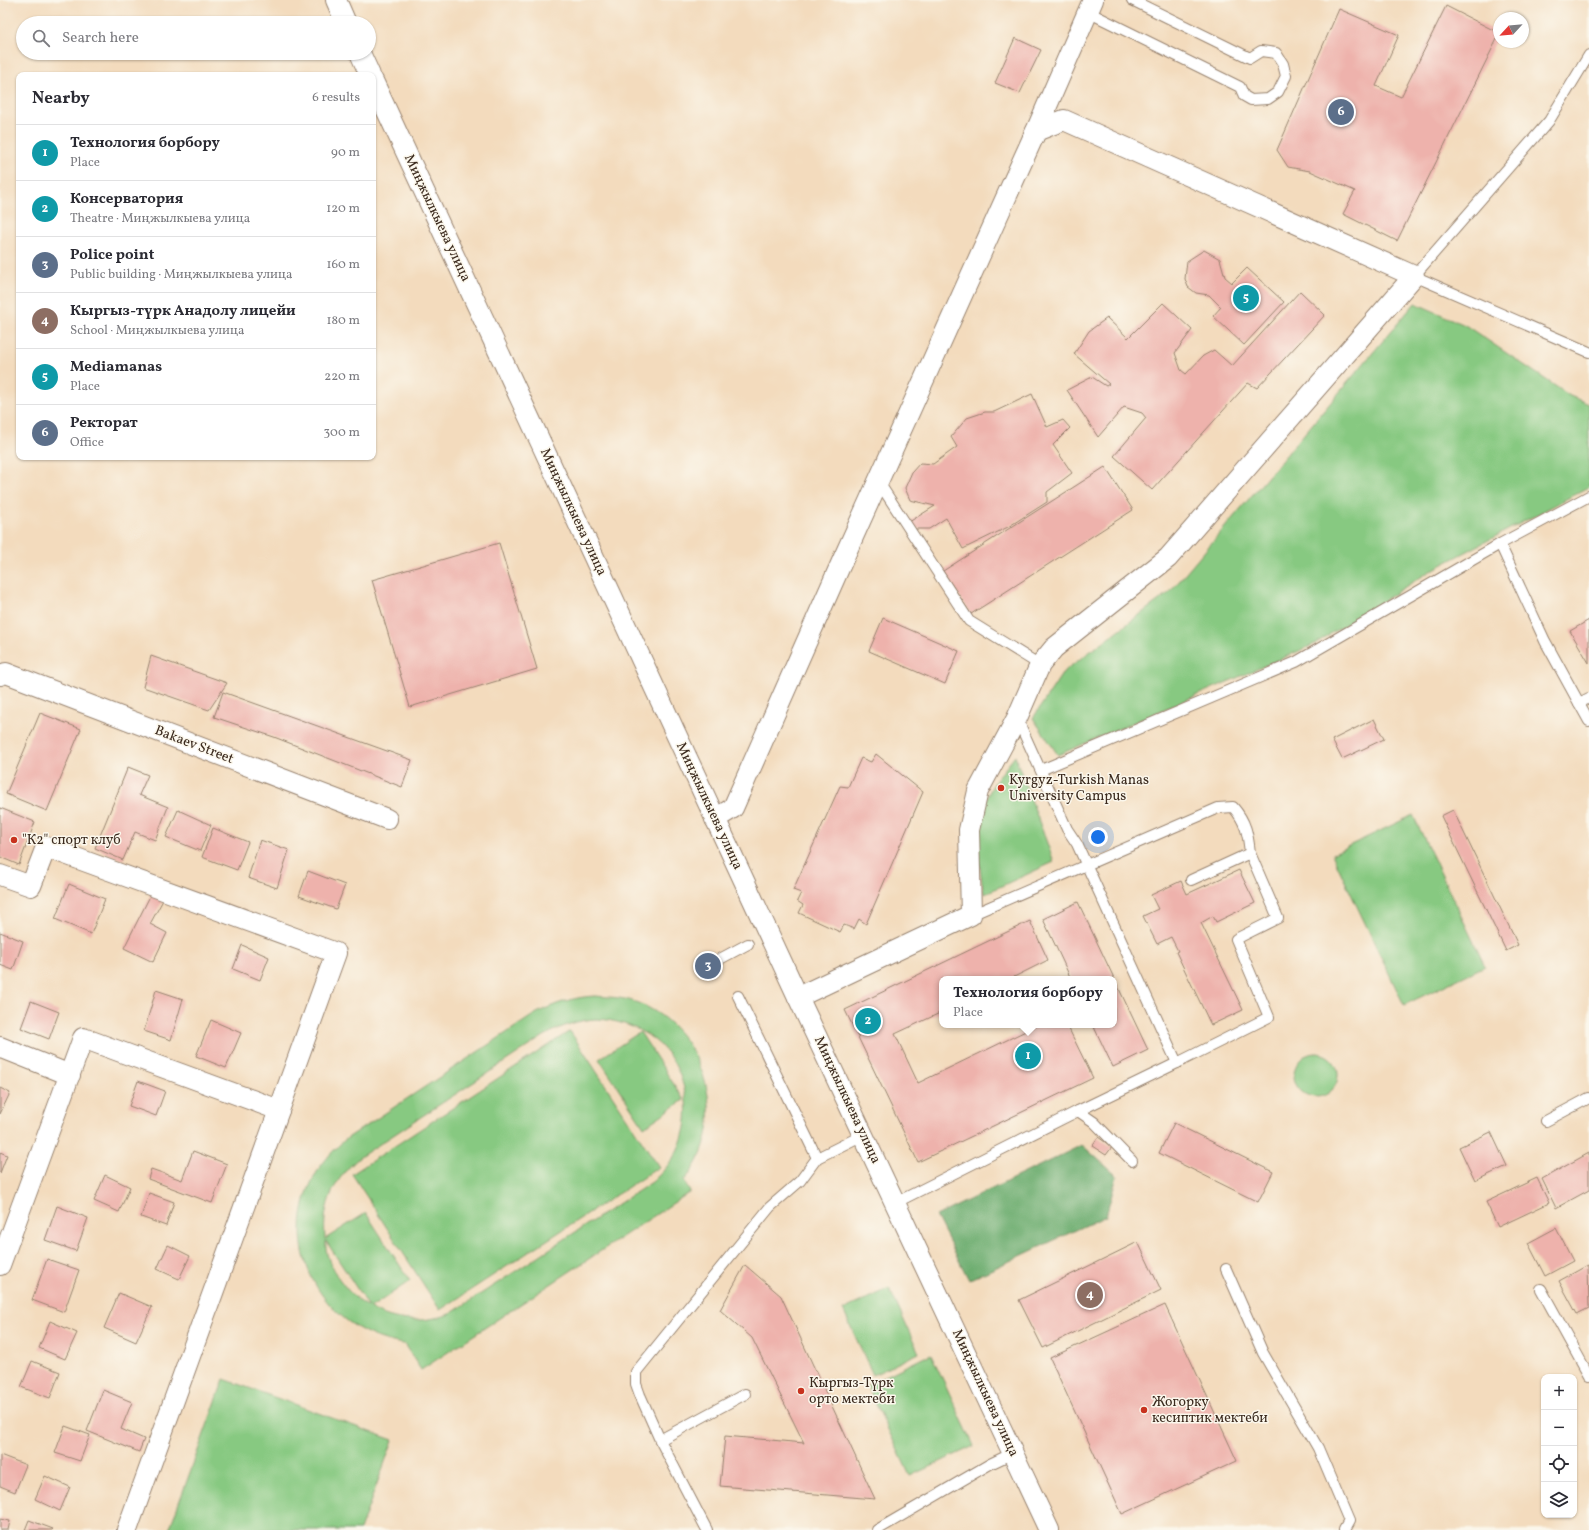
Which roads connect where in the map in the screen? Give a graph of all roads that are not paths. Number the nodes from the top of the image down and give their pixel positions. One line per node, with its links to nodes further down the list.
1 (336, 0): 4 (street)
2 (1132, 0): 3 (lane)
3 (1091, 6): 9 (street)
4 (343, 16)
5 (1589, 55): 10 (lane)
6 (363, 60): 7 (street)
7 (369, 72)
8 (376, 87): 23 (street, Миңжылкыева улица)
9 (1028, 150): 10 (street); 12 (street)
10 (1414, 276): 11 (lane); 15 (street)
11 (1589, 352)
12 (878, 481): 15 (lane); 23 (street)
13 (1589, 496): 14 (lane)
14 (1500, 544): 18 (lane); 21 (lane)
15 (1040, 665): 19 (street)
16 (0, 675): 22 (street, Bakaev Street)
17 (1589, 698): 18 (lane)
18 (1579, 703): 20 (lane)
19 (1017, 718): 21 (lane); 28 (street)
20 (1589, 721)
21 (1041, 770): 25 (lane)
22 (387, 819)
23 (715, 819): 32 (street, Миңжылкыева улица)
24 (1250, 853): 25 (lane); 27 (lane); 34 (lane)
25 (1086, 865): 28 (lane); 34 (lane)
26 (0, 875): 37 (street)
27 (1191, 880)
28 (971, 915): 32 (street)
29 (748, 944): 30 (lane)
30 (718, 960)
31 (738, 996): 41 (lane)
32 (798, 997): 40 (street, Миңжылкыева улица)
33 (0, 1047): 35 (street)
34 (1177, 1063): 38 (lane)
35 (70, 1075): 37 (street); 44 (street)
36 (1589, 1098): 39 (lane)
37 (279, 1110): 51 (street)
38 (1078, 1111): 42 (lane); 43 (lane)
39 (1546, 1121)
40 (863, 1135): 41 (lane); 43 (street, Миңжылкыева улица)
41 (817, 1158): 49 (lane)
42 (1132, 1161)
43 (895, 1202): 50 (street, Миңжылкыева улица)
44 (0, 1265)
45 (1226, 1269): 55 (lane)
46 (1541, 1289): 47 (lane)
47 (1589, 1376)
48 (745, 1394): 49 (lane)
49 (660, 1440): 52 (lane)
50 (1013, 1453): 53 (lane); 54 (street, Миңжылкыева улица)
51 (127, 1530)
52 (707, 1530)
53 (877, 1530)
54 (1049, 1530)
55 (1344, 1530)

